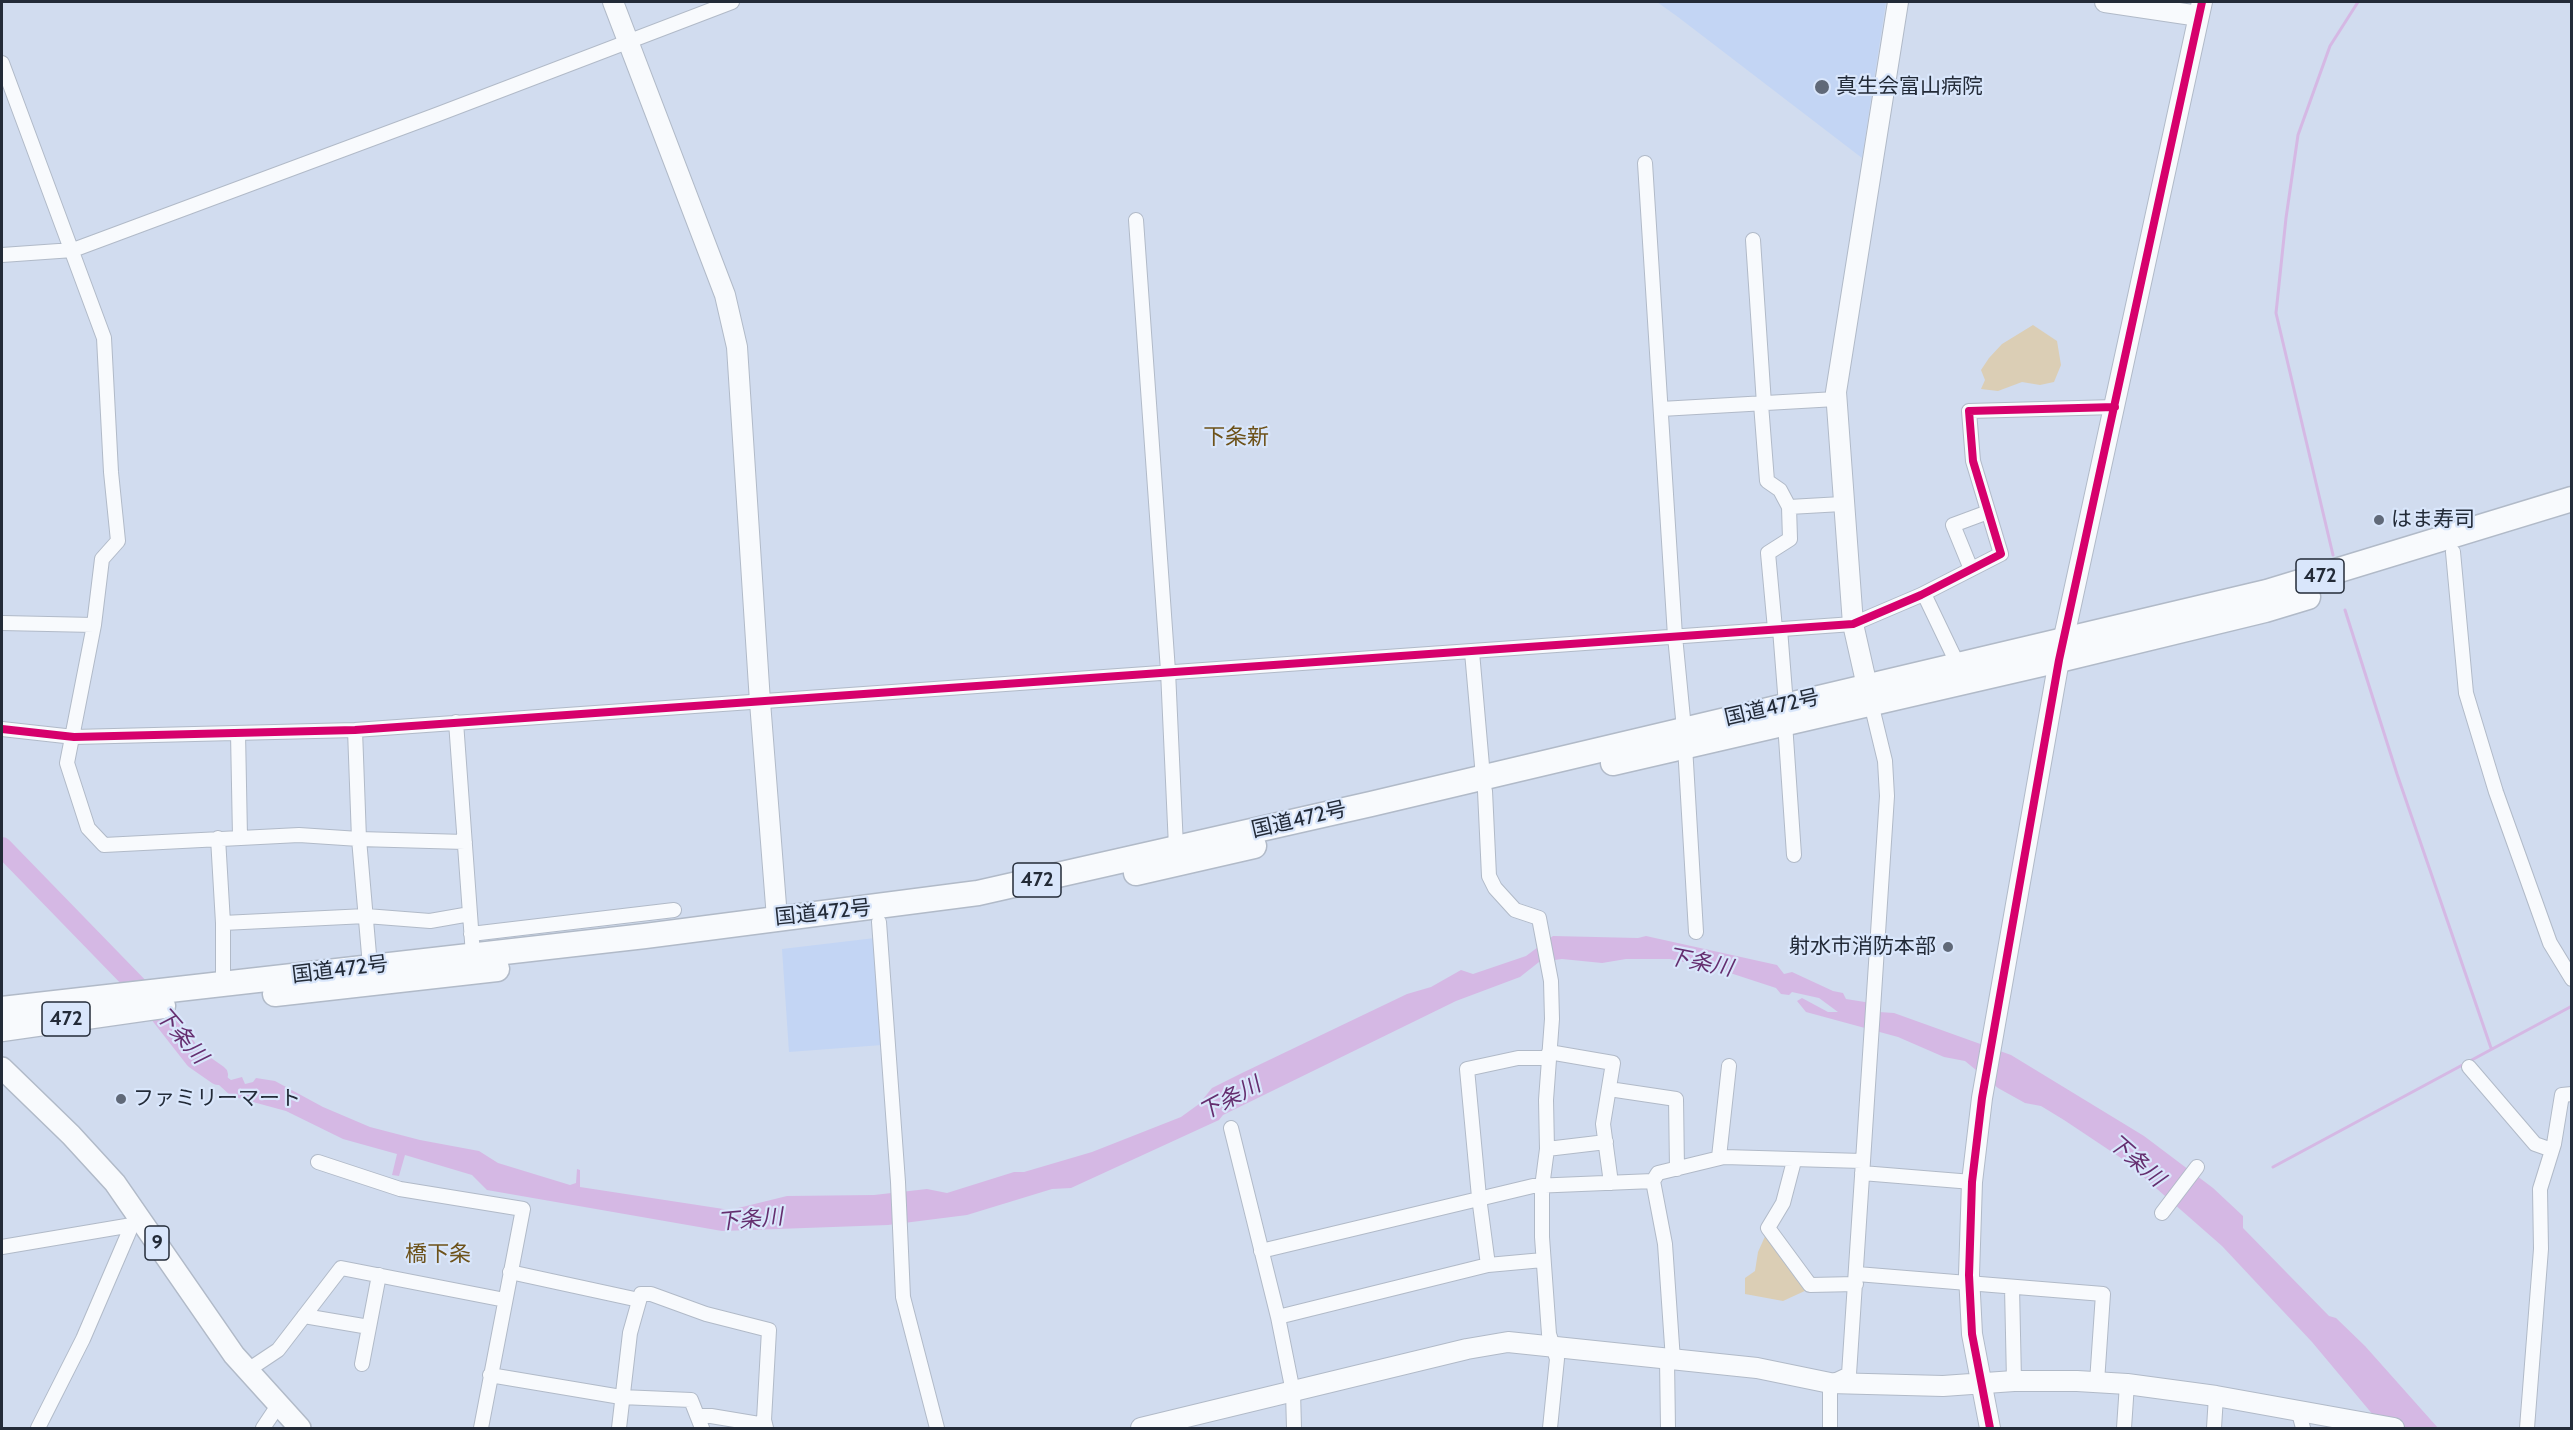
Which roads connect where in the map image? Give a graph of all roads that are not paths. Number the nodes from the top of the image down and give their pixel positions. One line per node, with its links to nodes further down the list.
1 (614, 2): 6 (street)
2 (732, 2): 6 (street)
3 (1898, 2): 13 (street)
4 (2105, 2): 5 (street)
5 (2201, 9): 15 (street)
6 (628, 41): 11 (street); 35 (street)
7 (2, 63): 11 (street)
8 (1645, 163): 16 (street)
9 (1136, 220): 33 (street)
10 (1753, 240): 14 (street)
11 (74, 250): 12 (street); 27 (street)
12 (2, 255)
13 (1836, 399): 14 (street); 18 (street)
14 (1762, 404): 16 (street); 19 (street)
15 (2115, 406): 20 (street); 30 (street)
16 (1661, 409): 29 (street)
17 (2571, 499): 30 (highway, 国道472号 / 472)
18 (1842, 504): 19 (street); 26 (street)
19 (1789, 507): 28 (street)
20 (1988, 512): 23 (street); 23 (street)
21 (2571, 516): 22 (highway, 国道472号 / 472)
22 (2453, 552): 30 (highway, 国道472号 / 472); 59 (street)
23 (1971, 569): 24 (street)
24 (1924, 594): 26 (street); 32 (street)
25 (2, 623): 27 (street)
26 (1853, 624): 28 (street); 34 (street)
27 (94, 625): 41 (street)
28 (1777, 629): 29 (street); 36 (street)
29 (1676, 636): 31 (street); 42 (street)
30 (2061, 650): 32 (highway, 国道472号 / 472); 34 (highway, 国道472号 / 472); 81 (street)
31 (1472, 652): 33 (street); 43 (street)
32 (1958, 665): 34 (highway, 国道472号 / 472)
33 (1168, 671): 35 (street); 48 (street)
34 (1869, 694): 36 (highway, 国道472号 / 472); 77 (street)
35 (760, 702): 37 (street); 53 (street)
36 (1786, 714): 42 (highway, 国道472号 / 472); 49 (street)
37 (456, 723): 39 (street); 47 (street)
38 (2, 729): 41 (street)
39 (355, 730): 40 (street); 46 (street)
40 (238, 733): 41 (street); 44 (street)
41 (74, 737): 45 (street)
42 (1685, 737): 43 (highway, 国道472号 / 472); 56 (street)
43 (1484, 784): 48 (highway, 国道472号 / 472); 54 (highway, 国道472号 / 472); 64 (street)
44 (240, 837): 45 (street); 46 (street)
45 (218, 838): 55 (street)
46 (359, 839): 47 (street); 52 (street)
47 (465, 842): 51 (street)
48 (1176, 847): 53 (highway, 国道472号 / 472)
49 (1794, 855)
50 (674, 910): 57 (street)
51 (470, 914): 52 (street); 57 (street)
52 (366, 916): 55 (street); 58 (street)
53 (777, 918): 57 (highway, 国道472号 / 472)
54 (879, 922): 60 (highway, 国道472号 / 472); 123 (street)
55 (223, 923): 60 (street)
56 (1696, 932)
57 (472, 945): 58 (highway, 国道472号 / 472)
58 (370, 966): 60 (highway, 国道472号 / 472)
59 (2571, 979)
60 (207, 990): 61 (highway, 国道472号 / 472)
61 (123, 1002): 62 (highway, 国道472号 / 472); 63 (highway, 国道472号 / 472)
62 (2, 1009)
63 (2, 1029)
64 (1549, 1055): 68 (street); 72 (street); 84 (street)
65 (1729, 1066): 74 (street)
66 (2469, 1067): 73 (street)
67 (2, 1068): 103 (main road, 9)
68 (1608, 1089): 71 (street); 79 (street)
69 (2571, 1094): 73 (street)
70 (1231, 1128): 87 (street)
71 (1606, 1142): 72 (street); 82 (street)
72 (1547, 1149): 83 (street)
73 (2552, 1150): 133 (street)
74 (1719, 1157): 75 (street); 79 (street)
75 (1794, 1161): 77 (street); 92 (street)
76 (318, 1162): 90 (street)
77 (1862, 1167): 81 (street); 92 (street)
78 (2197, 1167): 85 (street)
79 (1677, 1169): 80 (street)
80 (1653, 1181): 82 (street); 101 (street)
81 (1972, 1182): 93 (street)
82 (1611, 1183): 83 (street)
83 (1542, 1187): 84 (street); 88 (street)
84 (1479, 1197): 87 (street); 89 (street)
85 (2163, 1211)
86 (2, 1247): 118 (street)
87 (1261, 1251): 98 (street)
88 (1543, 1260): 89 (street); 100 (street)
89 (1488, 1265): 98 (street)
90 (510, 1272): 95 (street); 96 (street)
91 (379, 1275): 95 (street); 97 (street); 99 (street)
92 (1857, 1279): 93 (street); 107 (street)
93 (1969, 1283): 94 (street); 108 (street)
94 (2012, 1287): 105 (street); 106 (street)
95 (505, 1300): 104 (street)
96 (639, 1300): 111 (street); 117 (street)
97 (304, 1316): 99 (street); 103 (street)
98 (1278, 1317): 110 (street)
99 (369, 1327): 102 (street)
100 (1554, 1347): 101 (street); 110 (street); 126 (street)
101 (1670, 1360): 107 (street); 127 (street)
102 (362, 1364)
103 (248, 1370): 113 (main road, 9)
104 (490, 1375): 111 (street); 121 (street)
105 (2014, 1381): 106 (street); 108 (street)
106 (2097, 1382): 109 (street)
107 (1830, 1383): 108 (street); 128 (street)
108 (1981, 1384): 129 (street)
109 (2127, 1384): 112 (street); 130 (street)
110 (1293, 1392): 116 (street); 125 (street)
111 (621, 1396): 115 (street); 122 (street)
112 (2216, 1396): 114 (street); 131 (street)
113 (279, 1404): 119 (street); 120 (main road, 9)
114 (2301, 1421): 132 (street)
115 (701, 1422): 117 (street)
116 (1170, 1425): 124 (street)
117 (765, 1427)
118 (38, 1428)
119 (263, 1428)
120 (300, 1428)
121 (481, 1428)
122 (620, 1428)
123 (937, 1428)
124 (1141, 1428)
125 (1294, 1428)
126 (1550, 1428)
127 (1668, 1428)
128 (1830, 1428)
129 (1990, 1428)
130 (2124, 1428)
131 (2214, 1428)
132 (2394, 1428)
133 (2527, 1428)

